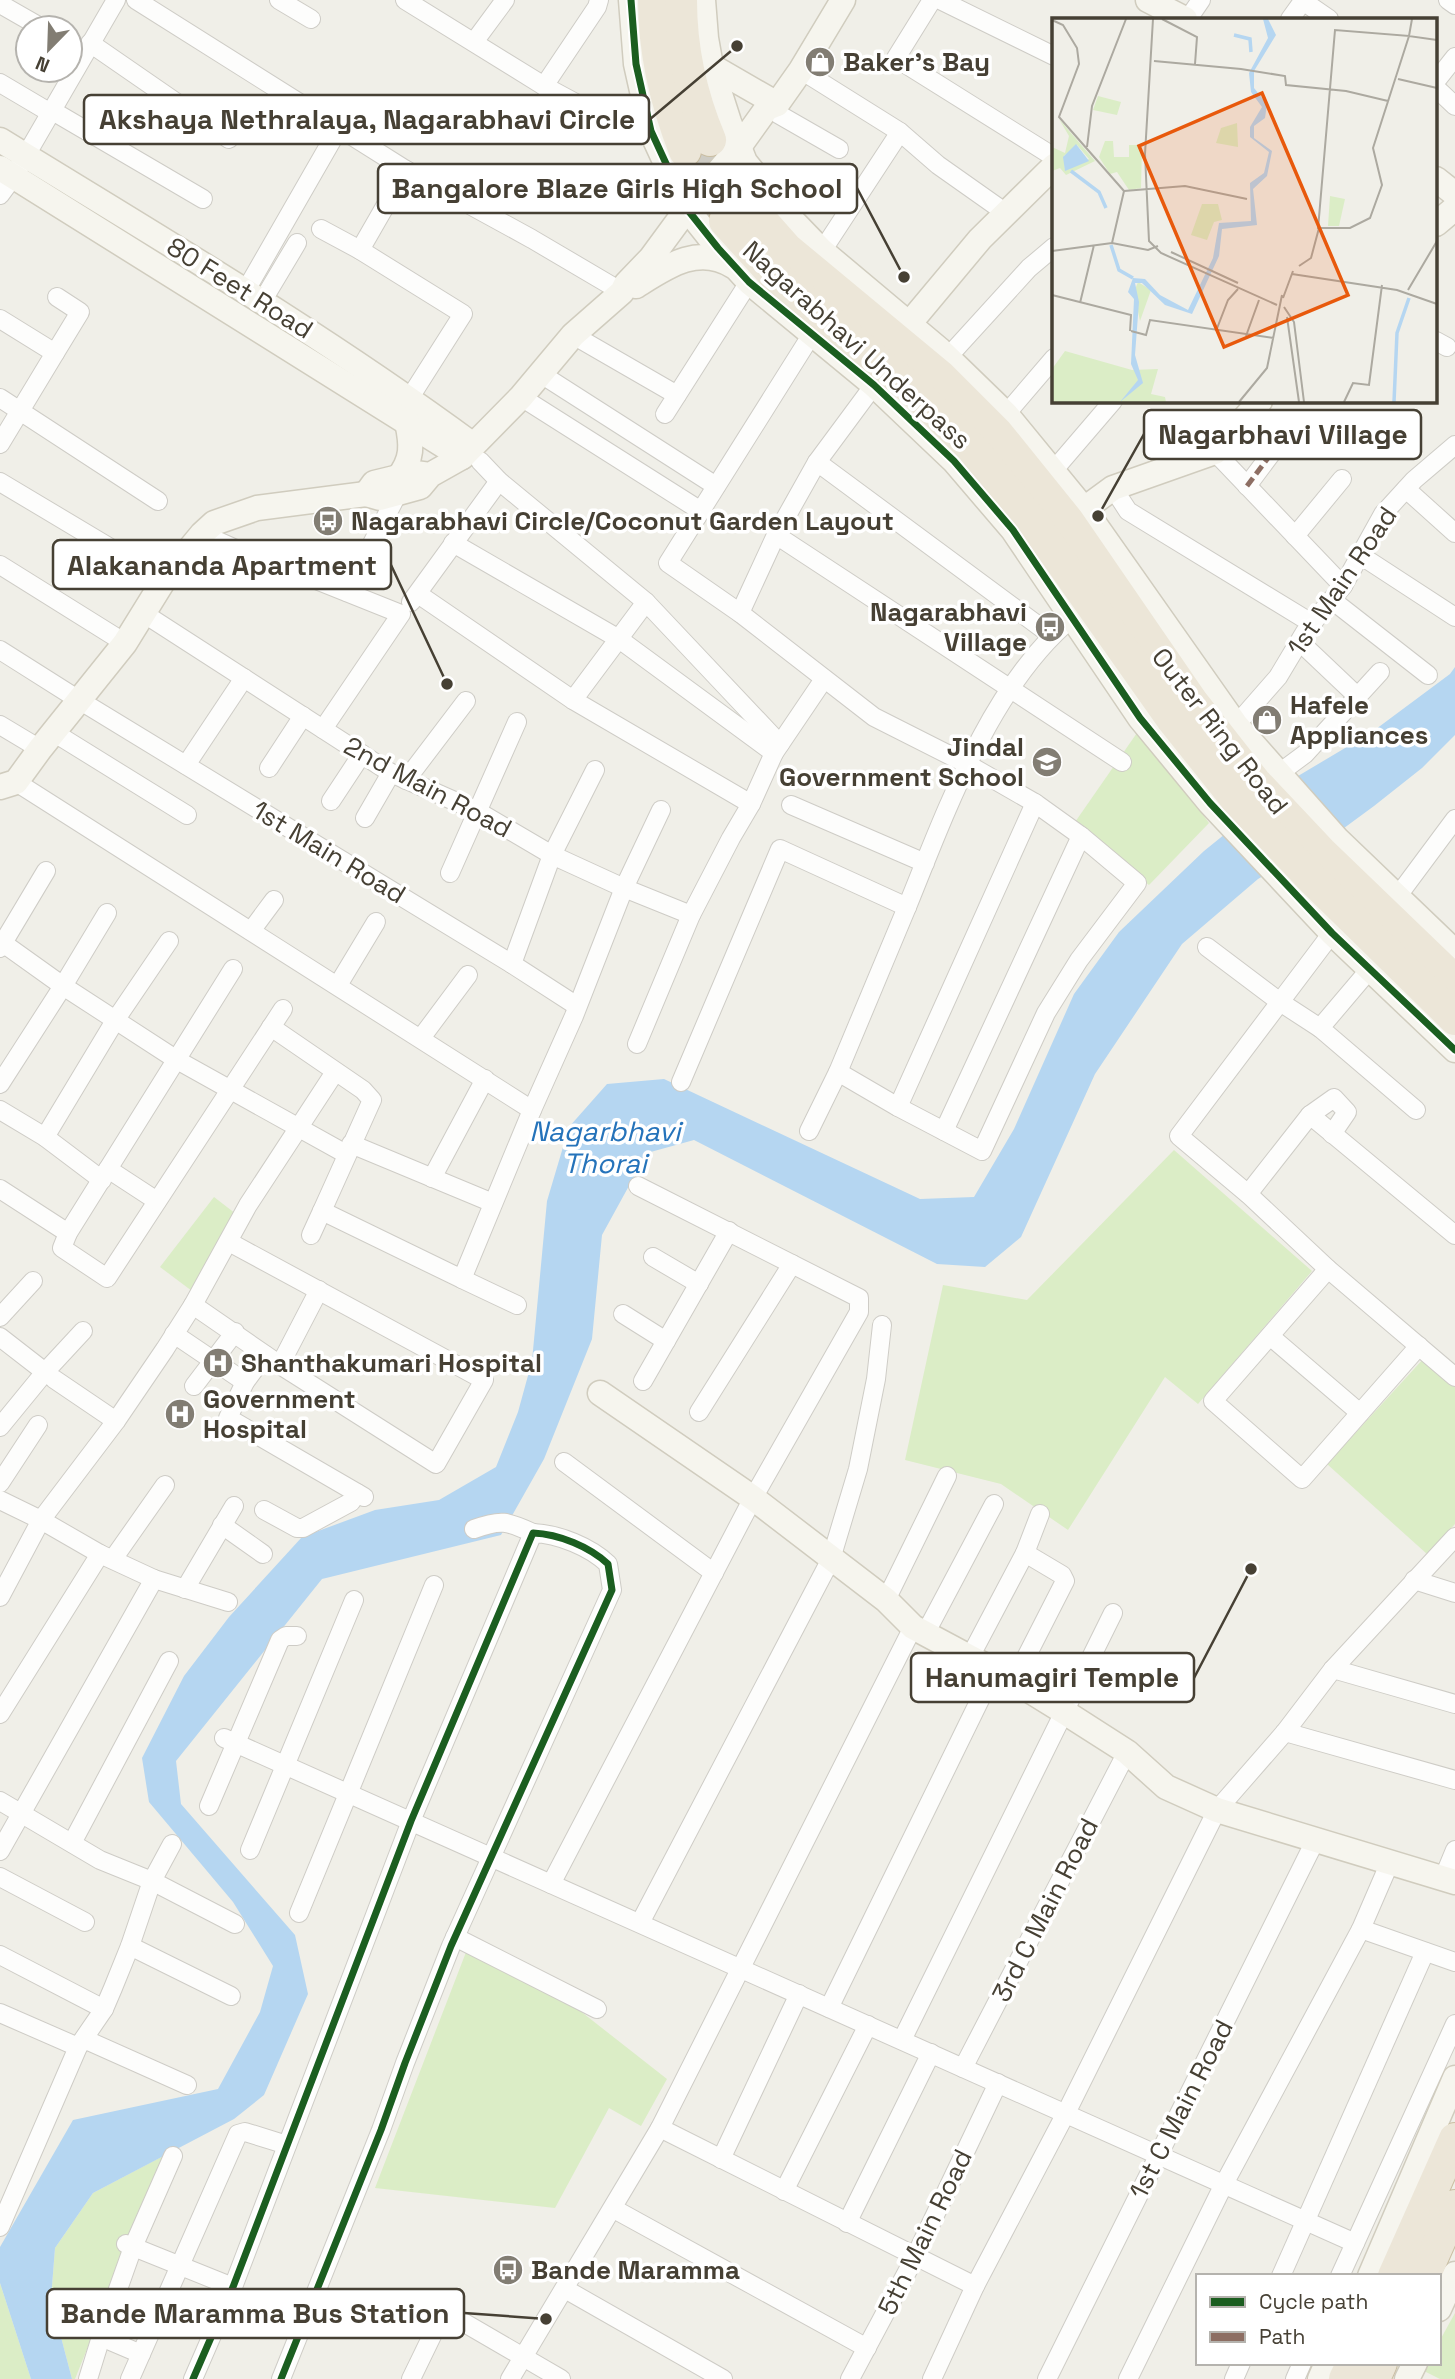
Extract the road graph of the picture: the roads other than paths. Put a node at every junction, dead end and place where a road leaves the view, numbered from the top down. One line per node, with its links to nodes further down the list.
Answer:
1 (116, 0): 27 (street)
2 (136, 0): 42 (street)
3 (279, 0): 25 (street)
4 (405, 0): 26 (street)
5 (505, 0): 26 (street)
6 (599, 0): 36 (street)
7 (631, 0): 57 (street)
8 (654, 0): 47 (highway)
9 (681, 0): 47 (highway)
10 (703, 0): 31 (street)
11 (843, 0): 32 (street)
12 (932, 0): 48 (street)
13 (940, 0): 29 (street)
14 (1148, 0): 21 (street)
15 (1201, 0): 22 (street)
16 (1303, 0): 23 (street); 24 (street)
17 (1448, 0): 19 (street)
18 (0, 4): 20 (street)
19 (1455, 5)
20 (18, 14)
21 (1184, 18)
22 (1187, 18)
23 (1291, 18)
24 (1328, 18)
25 (311, 19)
26 (474, 43): 36 (street)
27 (84, 44)
28 (84, 48): 44 (street)
29 (1052, 55)
30 (1455, 57): 33 (street)
31 (711, 66): 39 (street); 47 (street)
32 (801, 70): 39 (street); 43 (street)
33 (1438, 78)
34 (0, 83): 40 (street)
35 (64, 84): 40 (street)
36 (544, 86): 41 (street)
37 (1438, 90): 38 (street)
38 (1455, 106)
39 (777, 109): 46 (street); 47 (street)
40 (50, 111): 51 (street); 54 (street)
41 (609, 121)
42 (339, 128): 50 (street); 67 (street)
43 (900, 132): 56 (street); 63 (street)
44 (229, 139)
45 (0, 140): 51 (street, 80 Feet Road)
46 (839, 149)
47 (720, 150): 57 (street); 57 (street); 63 (street)
48 (1052, 155)
49 (1052, 168): 56 (street)
50 (406, 170): 62 (street); 66 (street)
51 (10, 174): 67 (street, 80 Feet Road); 83 (street, 80 Feet Road)
52 (1438, 181): 53 (street)
53 (1455, 194)
54 (203, 199)
55 (1455, 208): 58 (street)
56 (1006, 213): 70 (street)
57 (715, 214): 64 (street); 65 (street); 66 (street); 104 (highway, Nagarabhavi Underpass); 121 (highway, Nagarabhavi Underpass)
58 (1438, 222)
59 (321, 229): 62 (street)
60 (297, 243): 67 (street)
61 (1052, 249): 74 (street)
62 (360, 250): 83 (street)
63 (822, 251): 70 (street)
64 (656, 273): 65 (street); 66 (street)
65 (743, 275): 71 (street); 78 (street)
66 (622, 292): 72 (street)
67 (255, 295): 83 (street, 80 Feet Road)
68 (57, 297): 73 (street)
69 (0, 319): 73 (street)
70 (909, 324): 74 (street)
71 (811, 334): 77 (street); 98 (street)
72 (573, 335): 76 (street); 78 (street)
73 (55, 353): 84 (street)
74 (947, 358): 86 (street)
75 (1052, 360): 86 (street)
76 (541, 374): 79 (street); 98 (street)
77 (874, 385): 92 (street); 121 (street)
78 (677, 395): 85 (street)
79 (521, 397): 91 (street); 103 (street)
80 (0, 398): 84 (street)
81 (1112, 402): 93 (street)
82 (1259, 402): 89 (street)
83 (408, 410): 91 (street, 80 Feet Road); 97 (street)
84 (21, 411): 88 (street); 102 (street)
85 (665, 414)
86 (1006, 414): 93 (street)
87 (1286, 434): 99 (street)
88 (0, 443)
89 (1214, 452): 99 (street); 100 (street)
90 (1453, 452): 101 (street, 1st Main Road)
91 (472, 455): 95 (street); 97 (street)
92 (817, 463): 107 (street); 121 (street)
93 (1053, 471): 104 (street)
94 (1342, 479): 108 (street)
95 (499, 481): 109 (street); 116 (street)
96 (0, 482): 112 (street)
97 (398, 486): 106 (street); 113 (street)
98 (716, 486): 103 (street)
99 (1247, 486): 108 (street)
100 (1113, 488): 104 (street); 122 (street)
101 (1406, 489): 105 (street); 110 (street, 1st Main Road)
102 (158, 501)
103 (701, 511): 118 (street)
104 (1076, 515): 139 (street); 151 (highway, Outer Ring Road)
105 (1455, 533)
106 (202, 534): 112 (street); 113 (street)
107 (776, 535): 118 (street); 131 (street)
108 (1295, 536): 114 (street)
109 (453, 543): 115 (street); 123 (street)
110 (1360, 555): 114 (street, 1st Main Road); 120 (street)
111 (0, 565): 125 (street)
112 (164, 580): 117 (street)
113 (347, 592): 119 (street)
114 (1338, 593): 122 (street, 1st Main Road); 128 (street)
115 (418, 594): 119 (street); 134 (street)
116 (646, 602): 123 (street); 142 (street)
117 (143, 613): 125 (street); 129 (street, 2nd Main Road)
118 (740, 613): 130 (street)
119 (401, 614): 140 (street)
120 (1455, 617)
121 (1071, 619): 131 (street); 151 (highway, Outer Ring Road)
122 (1313, 624): 124 (street, 1st Main Road)
123 (619, 639): 134 (street); 142 (street)
124 (1300, 642): 132 (street); 139 (street, 1st Main Road)
125 (125, 643): 133 (street)
126 (0, 650): 133 (street, 1st Main Road)
127 (1380, 672): 132 (street)
128 (1428, 675)
129 (244, 678): 136 (street, 2nd Main Road); 146 (street)
130 (824, 679): 142 (street); 145 (street)
131 (1010, 690): 144 (street); 145 (street)
132 (1357, 696): 151 (street)
133 (79, 700): 141 (street); 146 (street, 1st Main Road)
134 (573, 700): 154 (street)
135 (466, 701): 149 (street)
136 (303, 716): 140 (street, 2nd Main Road); 147 (street)
137 (517, 722): 158 (street)
138 (0, 725): 141 (street)
139 (1236, 725): 151 (street)
140 (323, 729): 143 (street, 2nd Main Road)
141 (46, 740): 150 (street); 159 (street)
142 (777, 749): 154 (street)
143 (362, 754): 149 (street, 2nd Main Road); 152 (street)
144 (1122, 762)
145 (967, 764): 153 (street); 165 (street)
146 (186, 765): 181 (street, 1st Main Road)
147 (269, 768)
148 (595, 770): 163 (street)
149 (399, 777): 158 (street, 2nd Main Road); 160 (street)
150 (8, 784): 156 (street); 175 (street)
151 (1257, 793): 164 (highway, Outer Ring Road); 164 (street)
152 (331, 800)
153 (1035, 803): 162 (street); 205 (street)
154 (751, 804): 173 (street)
155 (791, 805): 165 (street)
156 (0, 808)
157 (661, 810): 168 (street)
158 (477, 811): 163 (street, 2nd Main Road); 167 (street)
159 (187, 814)
160 (365, 818)
161 (1453, 825): 169 (street)
162 (1081, 836): 212 (street); 212 (street)
163 (552, 855): 168 (street, 2nd Main Road); 181 (street)
164 (1307, 856): 169 (street); 176 (street); 185 (highway, Outer Ring Road); 192 (highway, Outer Ring Road)
165 (925, 863): 171 (street)
166 (46, 871): 178 (street)
167 (450, 873)
168 (624, 888): 173 (street, 2nd Main Road); 189 (street)
169 (1397, 897): 180 (street)
170 (274, 900): 175 (street)
171 (907, 907): 200 (street); 202 (street)
172 (107, 913): 187 (street)
173 (691, 915): 196 (street)
174 (376, 922): 186 (street)
175 (251, 931): 186 (street)
176 (1332, 933): 183 (street); 188 (street)
177 (169, 941): 191 (street)
178 (1, 944): 187 (street)
179 (1207, 947): 188 (street)
180 (1455, 952)
181 (512, 964): 189 (street, 1st Main Road)
182 (233, 969): 198 (street)
183 (1370, 969): 194 (street); 197 (street)
184 (468, 975): 195 (street)
185 (1455, 981)
186 (338, 985): 195 (street)
187 (64, 986): 191 (street); 203 (street)
188 (1280, 1002): 194 (street); 220 (street)
189 (577, 1006): 207 (street)
190 (282, 1009): 193 (street)
191 (116, 1019): 198 (street); 214 (street)
192 (1455, 1019)
193 (271, 1027): 199 (street); 204 (street)
194 (1320, 1028): 208 (street)
195 (421, 1038): 201 (street)
196 (637, 1044)
197 (1455, 1050)
198 (177, 1060): 204 (street); 216 (street)
199 (335, 1072): 210 (street); 215 (street)
200 (838, 1072): 205 (street); 211 (street)
201 (485, 1079): 207 (street); 217 (street)
202 (681, 1082)
203 (0, 1084)
204 (230, 1090): 210 (street); 221 (street)
205 (898, 1107): 212 (street)
206 (0, 1110): 214 (street)
207 (532, 1110): 222 (street)
208 (1416, 1110)
209 (1310, 1115): 213 (street); 213 (street); 220 (street)
210 (298, 1128): 215 (street); 228 (street)
211 (809, 1131)
212 (944, 1131)
213 (1332, 1133): 226 (street)
214 (45, 1137): 216 (street)
215 (349, 1149): 217 (street); 223 (street)
216 (105, 1174): 221 (street); 225 (street)
217 (432, 1178): 222 (street)
218 (638, 1186): 224 (street)
219 (0, 1189): 225 (street)
220 (1248, 1194): 231 (street)
221 (157, 1202): 225 (street)
222 (493, 1203): 232 (street)
223 (322, 1211): 227 (street); 232 (street)
224 (729, 1231): 230 (street); 234 (street)
225 (68, 1233)
226 (1455, 1235)
227 (312, 1236)
228 (229, 1242): 235 (street); 236 (street)
229 (653, 1257): 234 (street)
230 (792, 1264): 256 (street); 265 (street)
231 (1328, 1269): 244 (street); 247 (street)
232 (462, 1279): 237 (street)
233 (33, 1281): 239 (street)
234 (699, 1284): 246 (street)
235 (319, 1290): 248 (street); 248 (street)
236 (193, 1305): 242 (street); 243 (street)
237 (517, 1305)
238 (622, 1314): 246 (street)
239 (0, 1317)
240 (882, 1325): 279 (street)
241 (83, 1331): 250 (street)
242 (234, 1332): 248 (street); 249 (street)
243 (174, 1334): 249 (street); 258 (street)
244 (1270, 1336): 257 (street); 257 (street)
245 (0, 1337): 250 (street)
246 (666, 1341): 252 (street)
247 (1419, 1346): 251 (street); 257 (street)
248 (273, 1360): 253 (street)
249 (212, 1361): 253 (street); 254 (street)
250 (49, 1376): 258 (street); 260 (street)
251 (1455, 1377)
252 (643, 1381)
253 (245, 1382): 269 (street)
254 (194, 1386)
255 (600, 1393): 265 (street)
256 (699, 1412)
257 (1360, 1413)
258 (116, 1421): 271 (street)
259 (38, 1425): 263 (street)
260 (0, 1427)
261 (564, 1462): 280 (street)
262 (947, 1476): 288 (street)
263 (0, 1483)
264 (165, 1485): 278 (street)
265 (753, 1498): 279 (street); 280 (street)
266 (0, 1500): 271 (street)
267 (994, 1504): 291 (street)
268 (234, 1506): 272 (street)
269 (264, 1510)
270 (1040, 1514): 276 (street)
271 (41, 1520): 278 (street); 286 (street)
272 (222, 1525): 277 (street); 284 (street)
273 (474, 1529): 274 (street)
274 (533, 1533): 310 (street); 317 (street)
275 (1455, 1536): 282 (street)
276 (1025, 1553): 293 (street); 296 (street)
277 (263, 1554)
278 (106, 1557): 281 (street); 299 (street)
279 (831, 1559): 288 (street); 325 (street)
280 (714, 1573): 322 (street)
281 (154, 1579): 284 (street); 309 (street)
282 (1414, 1580): 285 (street); 295 (street)
283 (434, 1585): 305 (street)
284 (185, 1589): 289 (street)
285 (1455, 1593)
286 (0, 1597)
287 (354, 1600): 303 (street)
288 (886, 1600): 291 (street)
289 (228, 1602)
290 (1113, 1613): 298 (street)
291 (919, 1630): 293 (street); 333 (street)
292 (297, 1636): 301 (street)
293 (970, 1657): 296 (street)
294 (169, 1661): 312 (street)
295 (1333, 1669): 297 (street); 300 (street)
296 (1004, 1676): 298 (street); 336 (street)
297 (1455, 1703)
298 (1066, 1713): 302 (street); 342 (street)
299 (0, 1714)
300 (1285, 1732): 304 (street); 308 (street)
301 (230, 1740): 303 (street); 307 (street)
302 (1127, 1752): 308 (street); 345 (street, 3rd C Main Road)
303 (285, 1765): 305 (street); 314 (street)
304 (1455, 1780)
305 (348, 1793): 310 (street); 323 (street)
306 (0, 1801): 309 (street)
307 (209, 1806)
308 (1217, 1811): 311 (street); 349 (street)
309 (20, 1814): 312 (street); 316 (street)
310 (411, 1821): 317 (street); 352 (street)
311 (1317, 1839): 318 (street); 353 (street, 1st C Main Road)
312 (72, 1843): 320 (street)
313 (172, 1844): 320 (street)
314 (250, 1850)
315 (1455, 1850): 321 (street)
316 (0, 1851)
317 (490, 1856): 322 (street); 328 (street)
318 (1390, 1862): 321 (street); 327 (street)
319 (0, 1877): 324 (street)
320 (152, 1881): 326 (street); 329 (street)
321 (1449, 1881)
322 (551, 1884): 325 (street)
323 (299, 1913)
324 (85, 1922)
325 (640, 1923): 333 (street)
326 (235, 1924)
327 (1360, 1929): 330 (street); 356 (street)
328 (455, 1937): 338 (street); 384 (street)
329 (130, 1946): 335 (street); 337 (street)
330 (1425, 1951): 332 (street); 360 (street)
331 (0, 1955): 337 (street)
332 (1455, 1962)
333 (741, 1968): 334 (street); 350 (street)
334 (799, 1994): 336 (street); 355 (street)
335 (231, 1996)
336 (829, 2008): 341 (street)
337 (104, 2009): 343 (street)
338 (597, 2009)
339 (0, 2013): 343 (street)
340 (1455, 2024): 363 (street)
341 (868, 2025): 342 (street); 357 (street)
342 (902, 2040): 344 (street)
343 (81, 2043): 348 (street); 362 (street)
344 (931, 2053): 345 (street); 361 (street)
345 (963, 2068): 347 (street)
346 (1455, 2078): 369 (street)
347 (998, 2083): 349 (street); 365 (street, 5th Main Road)
348 (187, 2085)
349 (1066, 2113): 353 (street); 373 (street)
350 (660, 2128): 355 (street); 359 (street)
351 (1455, 2139): 370 (highway)
352 (287, 2145): 366 (street); 374 (street)
353 (1158, 2154): 356 (street); 391 (street, 1st C Main Road)
354 (173, 2156): 364 (street)
355 (721, 2159): 357 (street)
356 (1224, 2184): 360 (street); 392 (street)
357 (784, 2191): 361 (street)
358 (1455, 2206): 371 (highway)
359 (614, 2209): 375 (street); 378 (street)
360 (1306, 2221): 363 (street); 367 (street)
361 (847, 2222): 365 (street)
362 (0, 2227)
363 (1355, 2243): 368 (street)
364 (130, 2245): 366 (street); 377 (street)
365 (915, 2257): 373 (street); 378 (street, 5th Main Road)
366 (179, 2266): 374 (street); 379 (street)
367 (1282, 2274)
368 (1341, 2274)
369 (1371, 2274)
370 (1395, 2274)
371 (1425, 2274)
372 (1455, 2274): 376 (street)
373 (975, 2286): 390 (street)
374 (233, 2287): 383 (street)
375 (565, 2289): 380 (street); 388 (street)
376 (1441, 2305)
377 (101, 2337): 379 (street); 381 (street)
378 (866, 2348): 389 (street, 5th Main Road)
379 (141, 2354): 382 (street)
380 (523, 2359): 385 (street); 386 (street); 387 (street)
381 (88, 2379)
382 (130, 2379)
383 (193, 2379)
384 (281, 2379)
385 (411, 2379)
386 (510, 2379)
387 (561, 2379)
388 (723, 2379)
389 (850, 2379)
390 (932, 2379)
391 (1046, 2379)
392 (1129, 2379)

